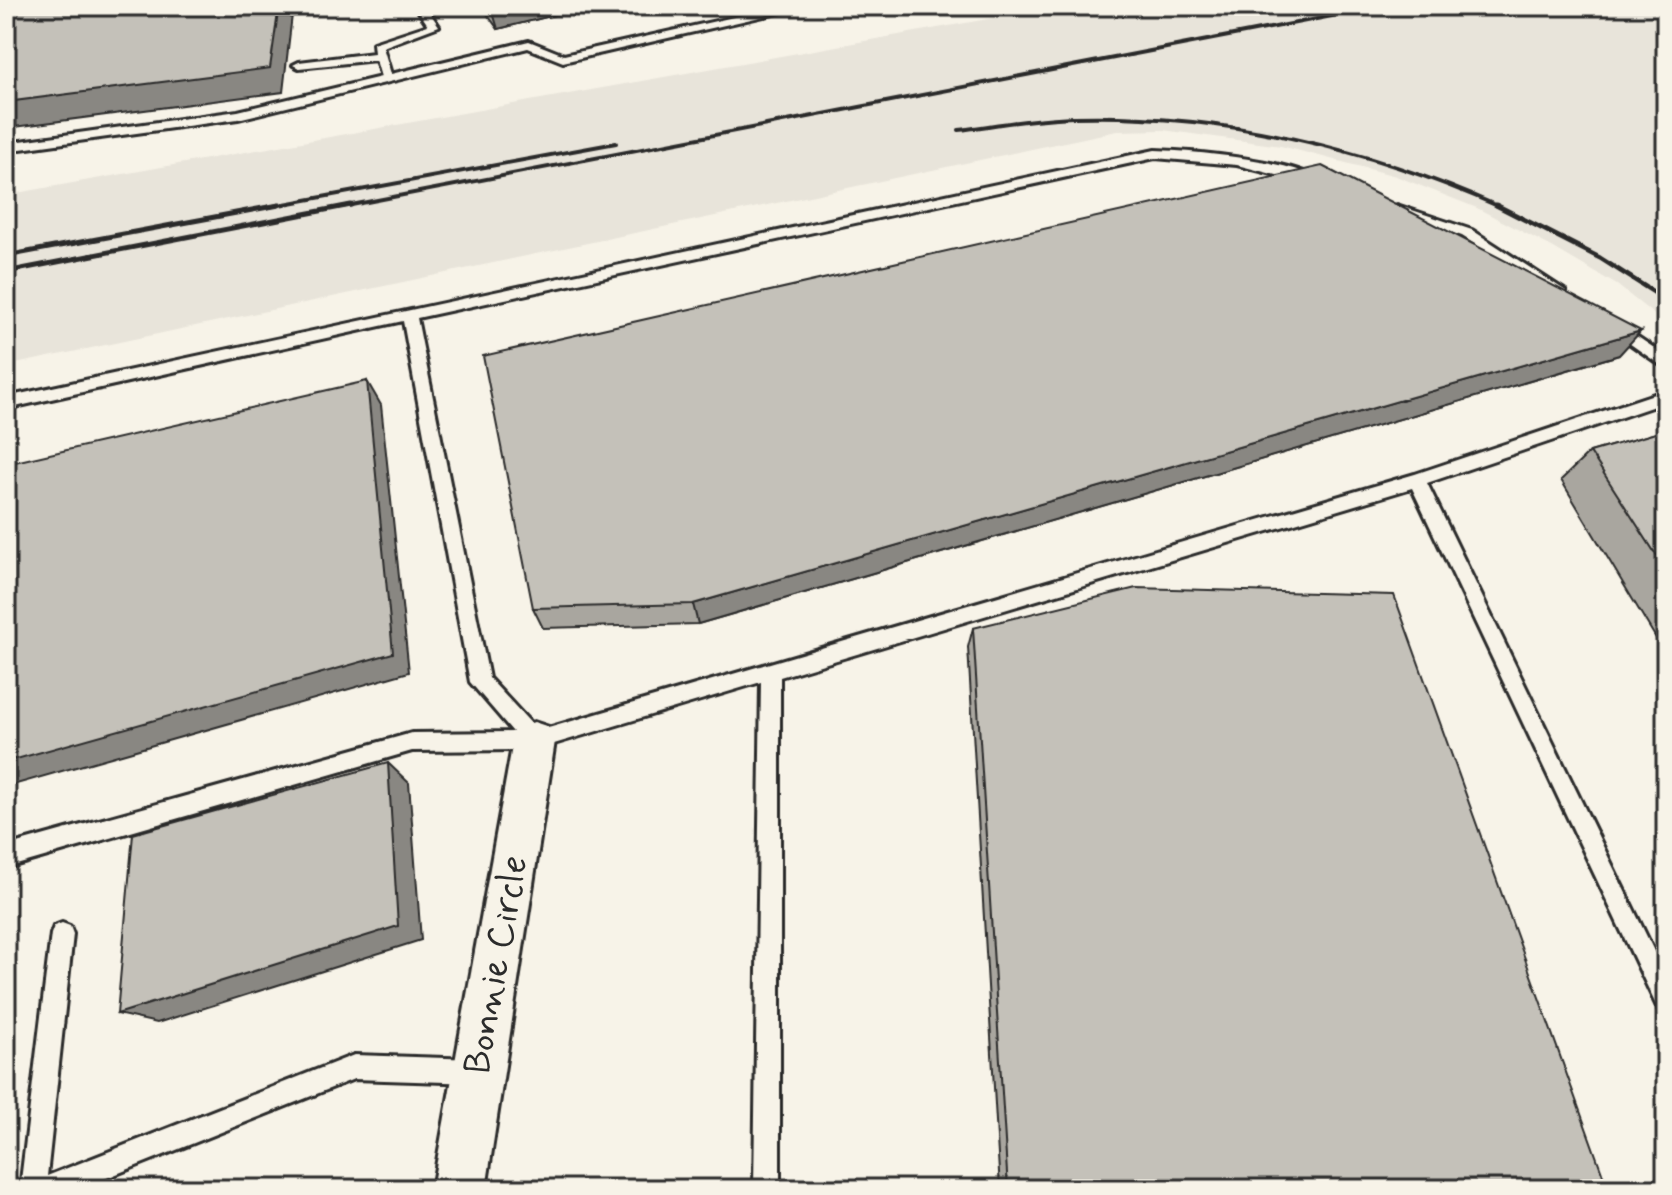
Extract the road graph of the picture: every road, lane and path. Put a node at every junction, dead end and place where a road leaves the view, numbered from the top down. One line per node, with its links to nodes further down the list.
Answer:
1 (420, 6): 3 (lane)
2 (788, 6): 5 (lane)
3 (381, 56): 4 (lane); 5 (lane)
4 (299, 65)
5 (387, 79): 6 (lane)
6 (6, 147)
7 (1334, 187): 10 (lane)
8 (1378, 202): 9 (lane)
9 (1574, 301)
10 (409, 315): 14 (lane); 17 (lane)
11 (1601, 317): 12 (lane)
12 (1666, 364)
13 (1666, 396): 15 (lane)
14 (6, 403)
15 (1417, 480): 16 (lane); 20 (lane)
16 (771, 671): 17 (lane); 25 (lane)
17 (534, 741): 18 (lane); 21 (street, Bonnie Circle)
18 (6, 857)
19 (62, 934): 22 (lane)
20 (1666, 1001)
21 (479, 1071): 23 (lane); 24 (street, Bonnie Circle)
22 (33, 1189)
23 (47, 1189)
24 (459, 1189)
25 (767, 1189)

